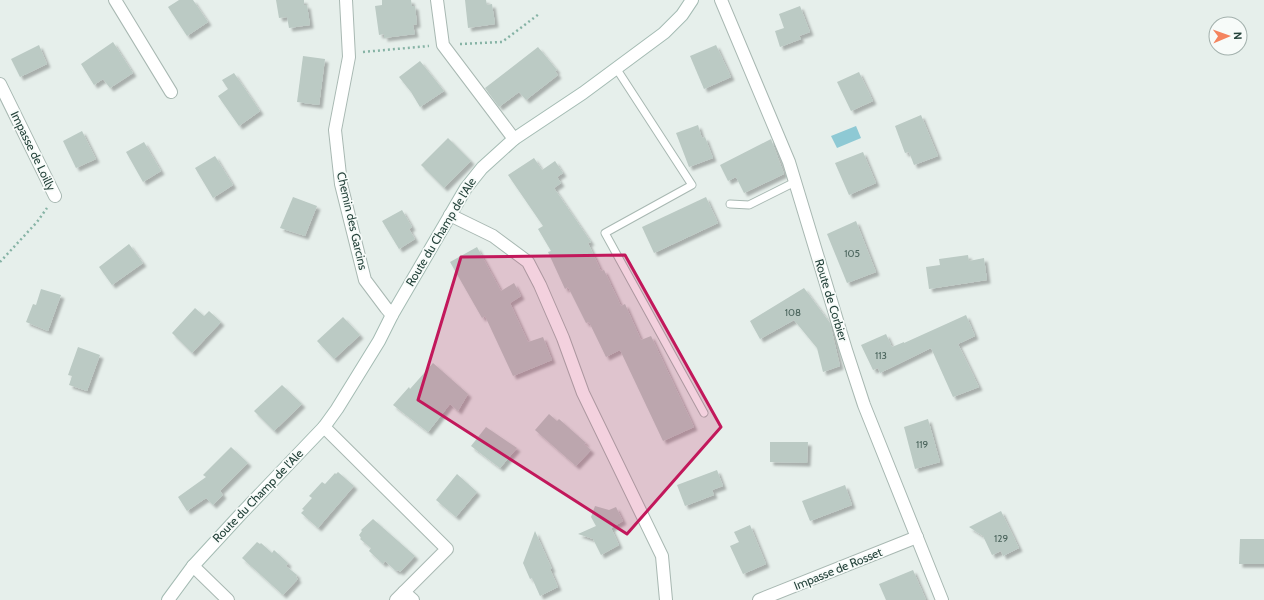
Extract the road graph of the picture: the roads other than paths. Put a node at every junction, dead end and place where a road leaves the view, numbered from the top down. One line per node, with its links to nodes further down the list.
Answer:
1 (115, 0): 8 (street)
2 (346, 0): 14 (street, Chemin des Garcins)
3 (437, 0): 9 (street)
4 (692, 0): 6 (street, Route du Champ de l'Ale)
5 (721, 0): 10 (street, Route de Corbier)
6 (616, 68): 9 (street, Route du Champ de l'Ale); 15 (lane)
7 (0, 84): 11 (street, Impasse de Loilly)
8 (172, 92)
9 (514, 139): 13 (street, Route du Champ de l'Ale)
10 (795, 182): 12 (lane); 17 (street, Route de Corbier)
11 (56, 196)
12 (730, 204)
13 (450, 215): 14 (street, Route du Champ de l'Ale); 23 (street)
14 (392, 315): 16 (street, Route du Champ de l'Ale)
15 (704, 413)
16 (324, 427): 18 (street, Route du Champ de l'Ale); 19 (street)
17 (917, 537): 24 (street, Impasse de Rosset); 25 (street, Route de Corbier)
18 (193, 566): 20 (street, Route du Champ de l'Ale); 21 (street)
19 (400, 596): 22 (street)
20 (168, 600)
21 (228, 600)
22 (413, 600)
23 (666, 600)
24 (759, 600)
25 (942, 600)

